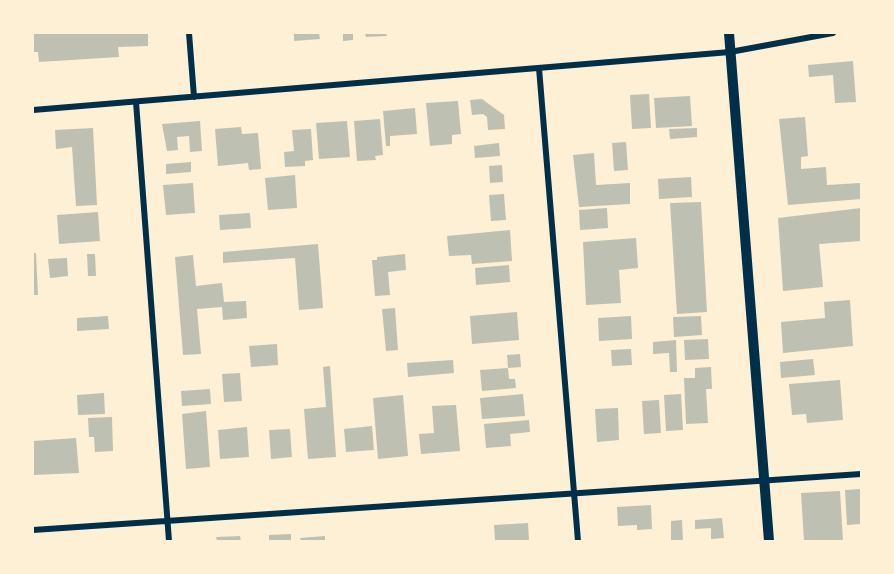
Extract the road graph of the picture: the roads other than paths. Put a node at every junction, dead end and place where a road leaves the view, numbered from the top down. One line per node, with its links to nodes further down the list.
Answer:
1 (189, 33): 6 (street)
2 (729, 33): 4 (street)
3 (833, 33): 4 (street)
4 (730, 52): 5 (street); 10 (street)
5 (539, 68): 6 (street); 11 (street)
6 (194, 97): 7 (street)
7 (136, 102): 8 (street); 12 (street)
8 (33, 110)
9 (861, 474): 10 (street)
10 (764, 480): 11 (street); 16 (street)
11 (575, 493): 12 (street); 15 (street)
12 (167, 522): 13 (street); 14 (street)
13 (33, 530)
14 (169, 541)
15 (578, 541)
16 (769, 541)

